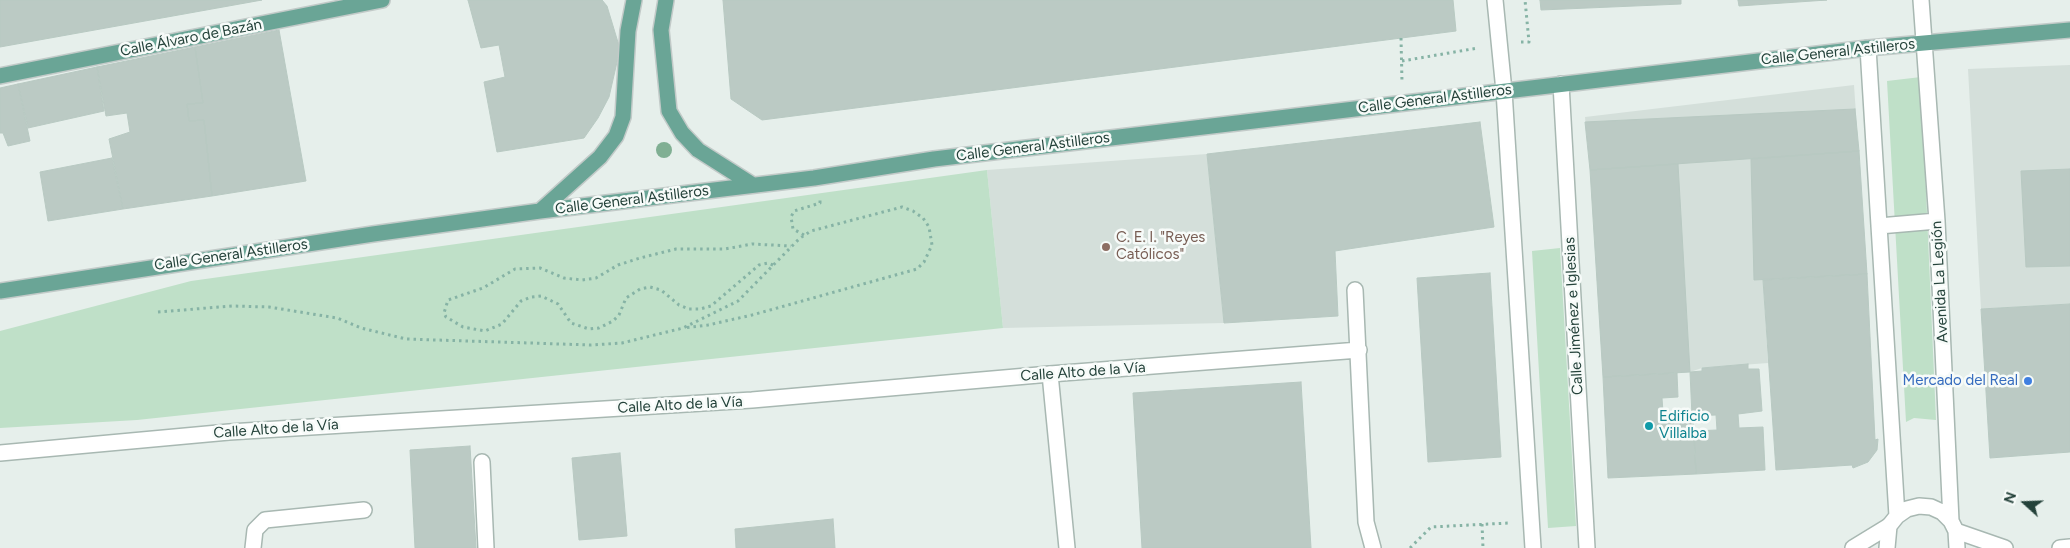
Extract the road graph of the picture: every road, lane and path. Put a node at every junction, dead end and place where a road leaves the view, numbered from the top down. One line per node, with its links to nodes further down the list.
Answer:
1 (382, 0): 13 (main road, Calle Álvaro de Bazán)
2 (634, 0): 19 (main road)
3 (666, 0): 18 (main road)
4 (1495, 0): 10 (street)
5 (1524, 0): 10 (path)
6 (1921, 0): 9 (street, Avenida La Legión)
7 (2070, 30): 9 (main road, Calle General Astilleros)
8 (1401, 38): 12 (path)
9 (1925, 43): 11 (main road, Calle General Astilleros); 20 (street, Avenida La Legión)
10 (1499, 45): 12 (path); 15 (street)
11 (1868, 48): 14 (main road, Calle General Astilleros); 21 (street)
12 (1402, 61): 16 (path)
13 (0, 76)
14 (1561, 84): 15 (main road, Calle General Astilleros); 46 (street, Calle Jiménez e Iglesias)
15 (1504, 91): 16 (main road, Calle General Astilleros); 34 (street)
16 (1403, 103): 17 (main road, Calle General Astilleros)
17 (814, 178): 18 (main road, Calle General Astilleros); 22 (path)
18 (753, 186): 19 (main road, Calle General Astilleros)
19 (540, 211): 26 (main road, Calle General Astilleros)
20 (1937, 221): 21 (street); 37 (street, Avenida La Legión)
21 (1879, 226): 35 (street)
22 (804, 235): 23 (path); 28 (path)
23 (791, 246): 24 (path); 24 (path)
24 (773, 265): 28 (path)
25 (1355, 290): 29 (street)
26 (0, 291)
27 (158, 312): 28 (path)
28 (683, 328)
29 (1359, 350): 30 (street, Calle Alto de la Vía); 42 (street)
30 (1050, 374): 31 (street, Calle Alto de la Vía); 41 (street)
31 (0, 453)
32 (482, 462): 40 (street)
33 (364, 510): 39 (street)
34 (1532, 521): 36 (path); 45 (street)
35 (1893, 521): 37 (street); 47 (street); 48 (street)
36 (1482, 524): 43 (path); 44 (path)
37 (1953, 526): 49 (street, Avenida La Legión); 50 (street)
38 (2070, 547): 51 (street)
39 (253, 548)
40 (486, 548)
41 (1067, 548)
42 (1373, 548)
43 (1410, 548)
44 (1484, 548)
45 (1534, 548)
46 (1587, 548)
47 (1853, 548)
48 (1887, 548)
49 (1957, 548)
50 (2005, 548)
51 (2060, 548)

